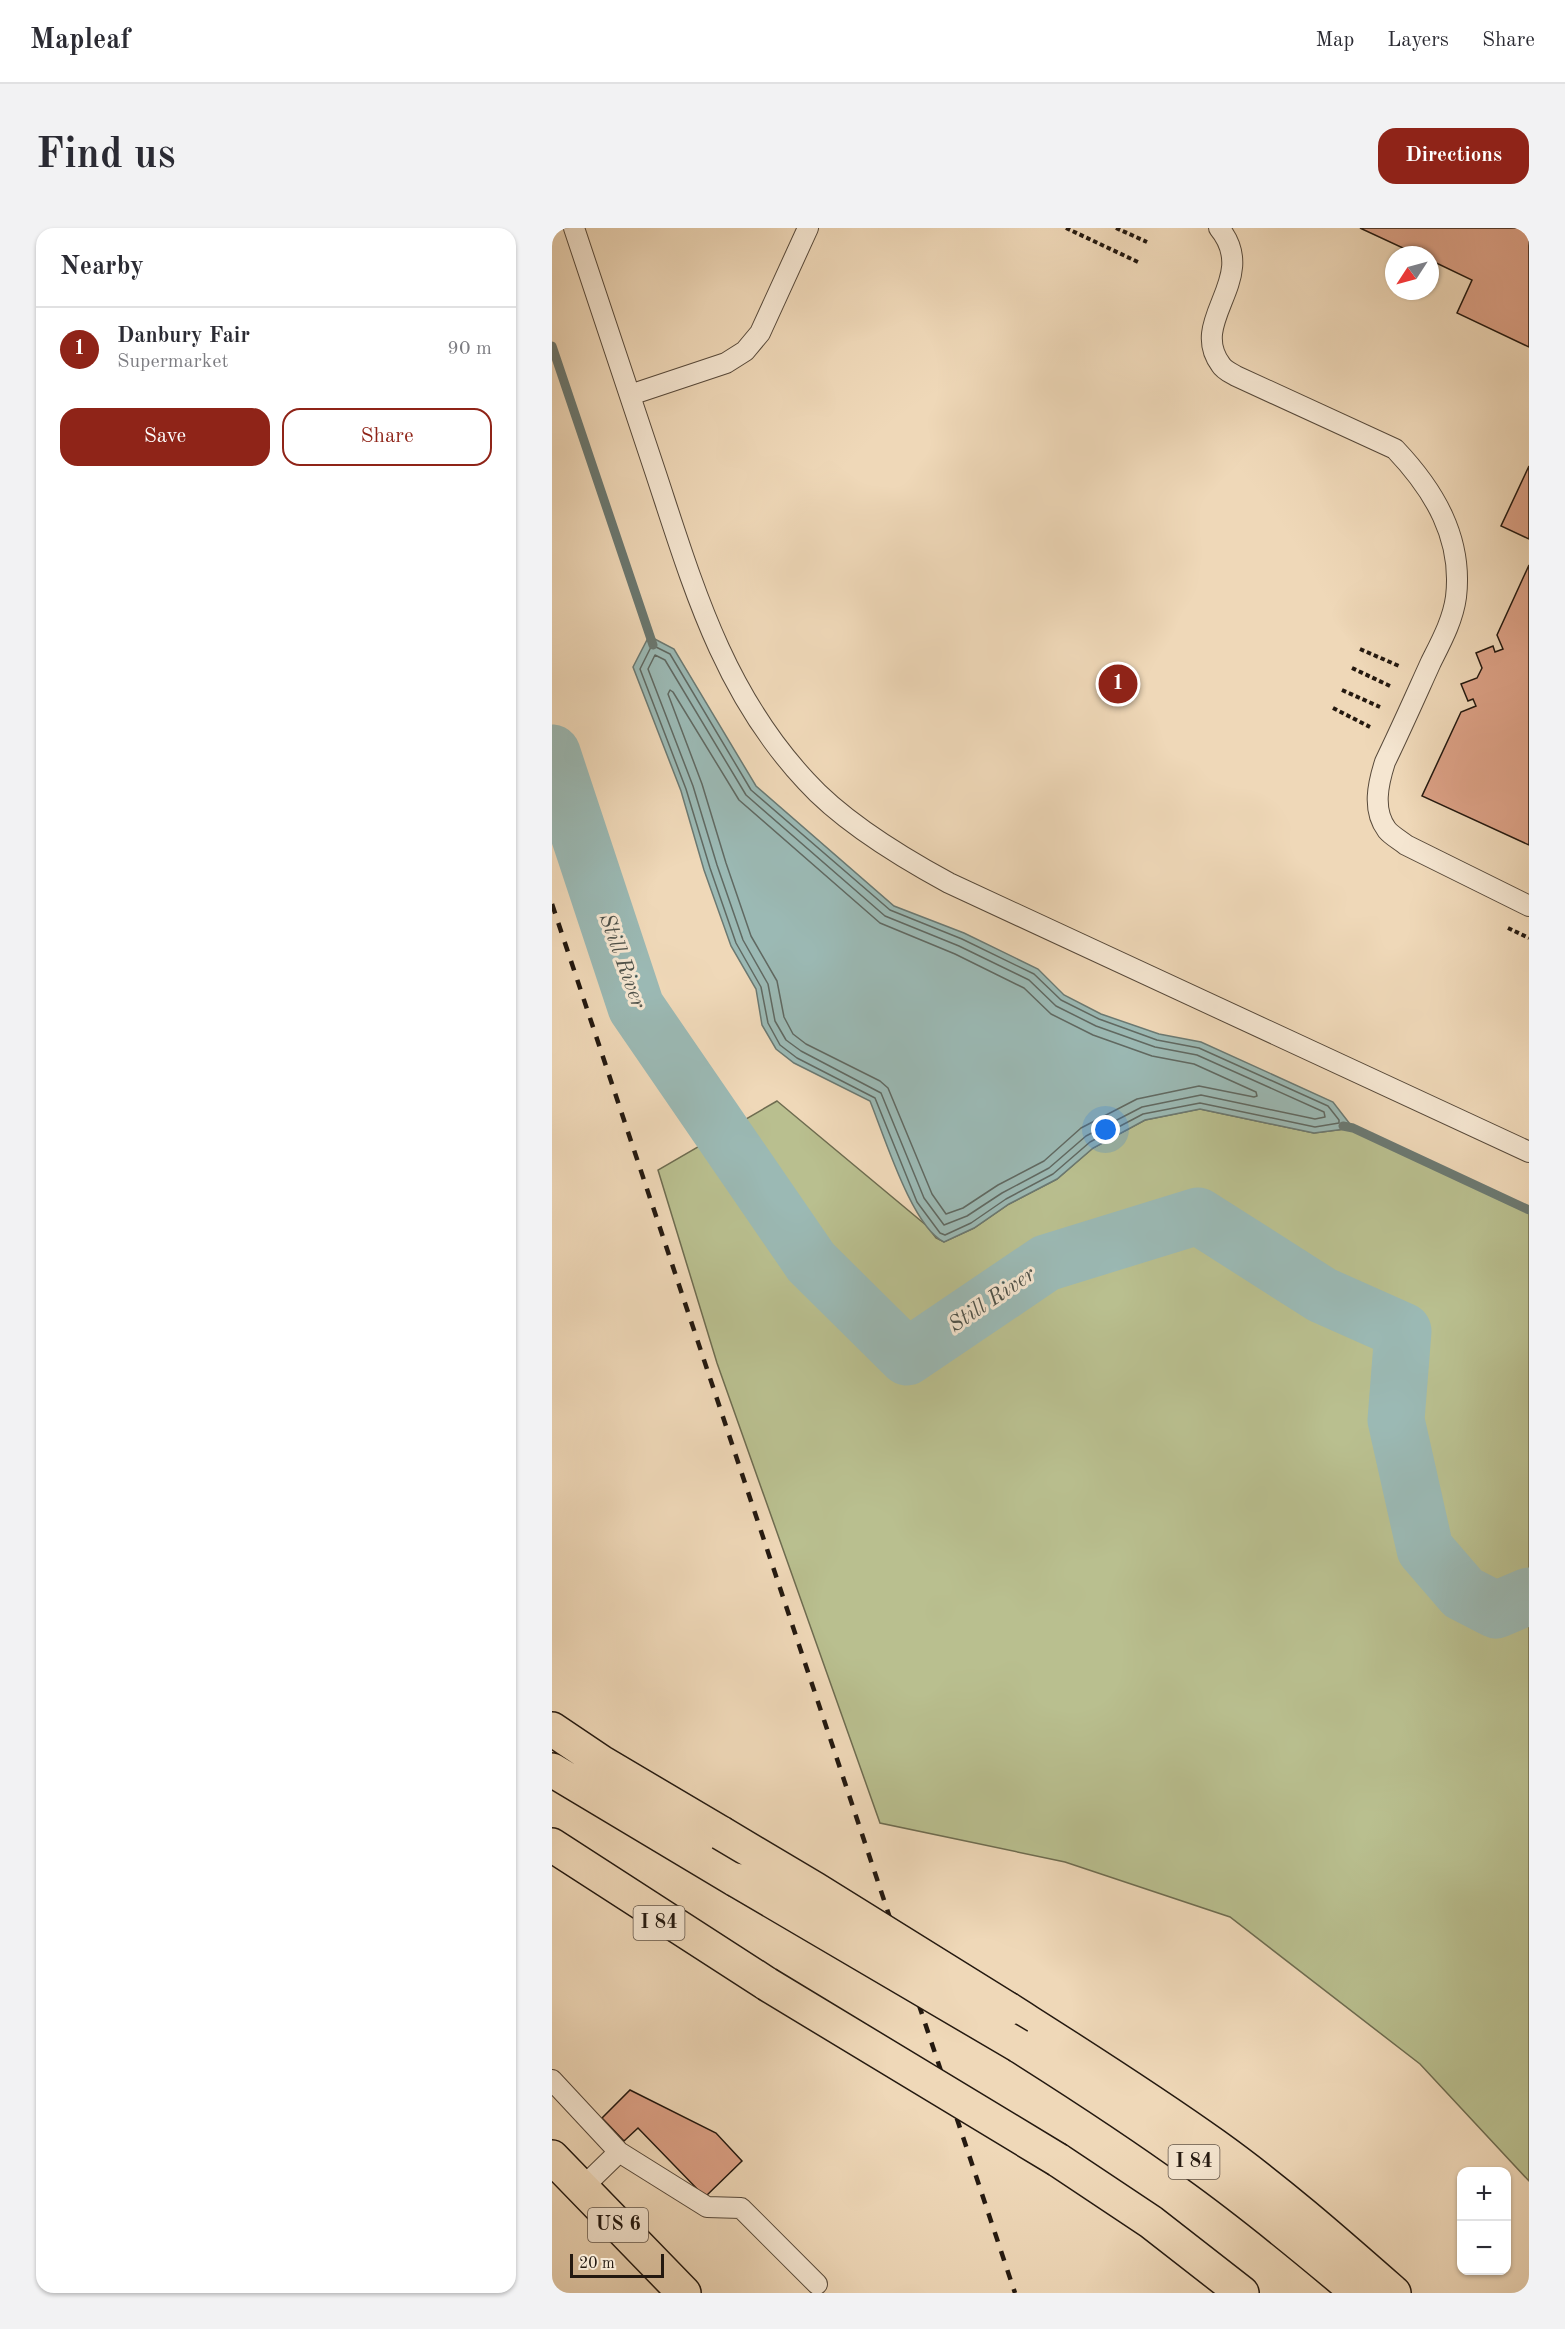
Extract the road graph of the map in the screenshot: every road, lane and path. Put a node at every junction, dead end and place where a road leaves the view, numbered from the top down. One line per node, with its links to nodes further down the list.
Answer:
1 (574, 228): 8 (lane)
2 (808, 228): 8 (lane)
3 (1066, 228): 7 (path)
4 (1116, 228): 6 (path)
5 (1219, 228): 17 (lane)
6 (1147, 242)
7 (1138, 262)
8 (630, 395): 18 (lane)
9 (1360, 649): 10 (path)
10 (1399, 666)
11 (1352, 668): 12 (path)
12 (1390, 686)
13 (1342, 690): 14 (path)
14 (1380, 707)
15 (1333, 708): 16 (path)
16 (1371, 727)
17 (1529, 906)
18 (1529, 1152)
19 (552, 1729): 32 (main road, bridge)
20 (552, 1770): 31 (main road, I 84, bridge)
21 (552, 1845): 23 (main road)
22 (552, 1862): 23 (main road, I 84)
23 (767, 1984): 30 (main road, I 84, bridge)
24 (552, 2080): 25 (lane)
25 (619, 2152): 27 (lane); 28 (lane)
26 (552, 2157): 27 (main road, US 6)
27 (582, 2188): 29 (main road, US 6)
28 (817, 2284)
29 (684, 2293)
30 (1242, 2293)
31 (1358, 2293)
32 (1394, 2293)

